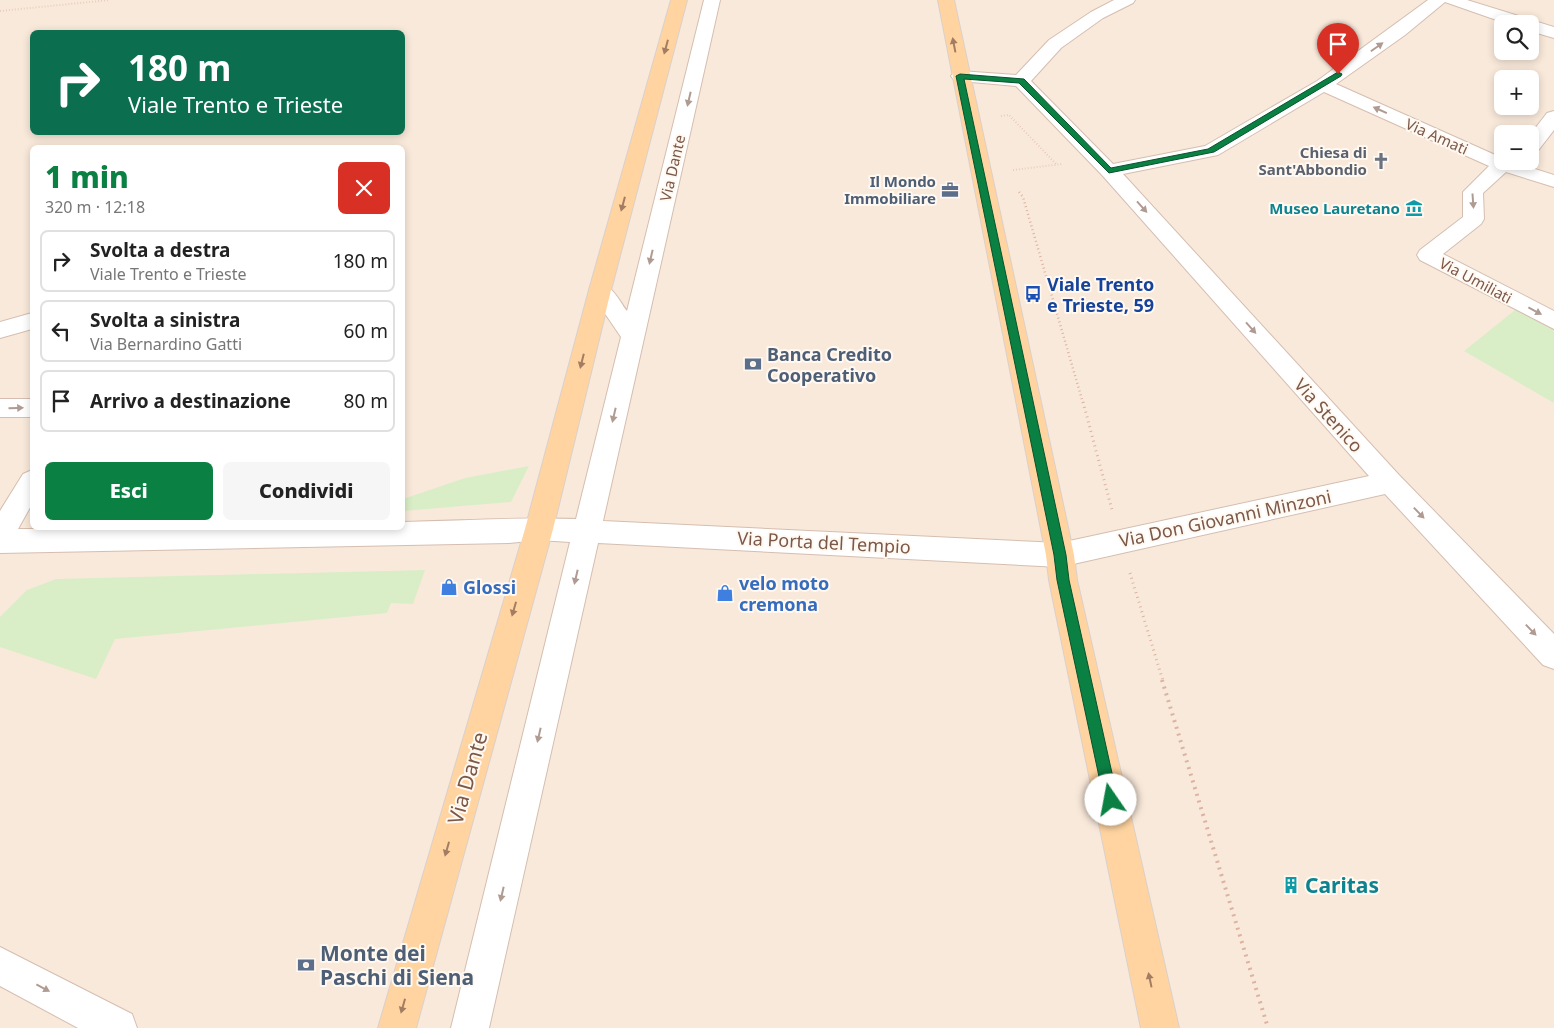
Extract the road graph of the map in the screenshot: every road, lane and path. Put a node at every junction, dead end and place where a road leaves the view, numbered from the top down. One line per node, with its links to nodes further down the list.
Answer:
1 (110, 0): 8 (path)
2 (679, 0): 25 (main road, Via Dante, one-way to 25)
3 (712, 0): 29 (street, Via Dante, one-way to 29)
4 (946, 0): 12 (main road, one-way to 4)
5 (1127, 0): 13 (street)
6 (1438, 0): 14 (street, one-way to 6)
7 (1451, 0): 9 (street)
8 (0, 11)
9 (1497, 15)
10 (1539, 29): 11 (street)
11 (1554, 33)
12 (960, 76): 13 (street); 38 (main road)
13 (1021, 80): 20 (street, Via Stenico)
14 (1323, 85): 18 (street, Via Amati, one-way to 14); 20 (street)
15 (1000, 116): 19 (path)
16 (1554, 117): 17 (street)
17 (1539, 136)
18 (1494, 157)
19 (1057, 165): 20 (path); 21 (path)
20 (1103, 165): 32 (street, Via Stenico, one-way to 32)
21 (1010, 170)
22 (1505, 170): 26 (street, Via Umiliati, one-way to 26)
23 (1525, 170): 24 (street, Via Amati)
24 (1554, 181)
25 (600, 290): 29 (street); 34 (main road, Via Dante, one-way to 34)
26 (1554, 321)
27 (30, 322): 28 (street)
28 (0, 330)
29 (633, 337): 35 (street, Via Dante, one-way to 35)
30 (0, 408): 31 (street, one-way to 31)
31 (30, 408)
32 (1390, 482): 38 (street, Via Don Giovanni Minzoni); 39 (street, Via Stenico, one-way to 39)
33 (30, 484): 36 (street)
34 (539, 528): 35 (street); 37 (street); 42 (main road, Via Dante, one-way to 42)
35 (588, 530): 38 (street, Via Porta del Tempio); 43 (street, Via Dante, one-way to 43)
36 (0, 535)
37 (0, 541)
38 (1060, 555): 44 (main road, one-way to 38)
39 (1554, 655)
40 (0, 966): 41 (street, one-way to 41)
41 (118, 1028)
42 (397, 1028)
43 (470, 1028)
44 (1160, 1028)

